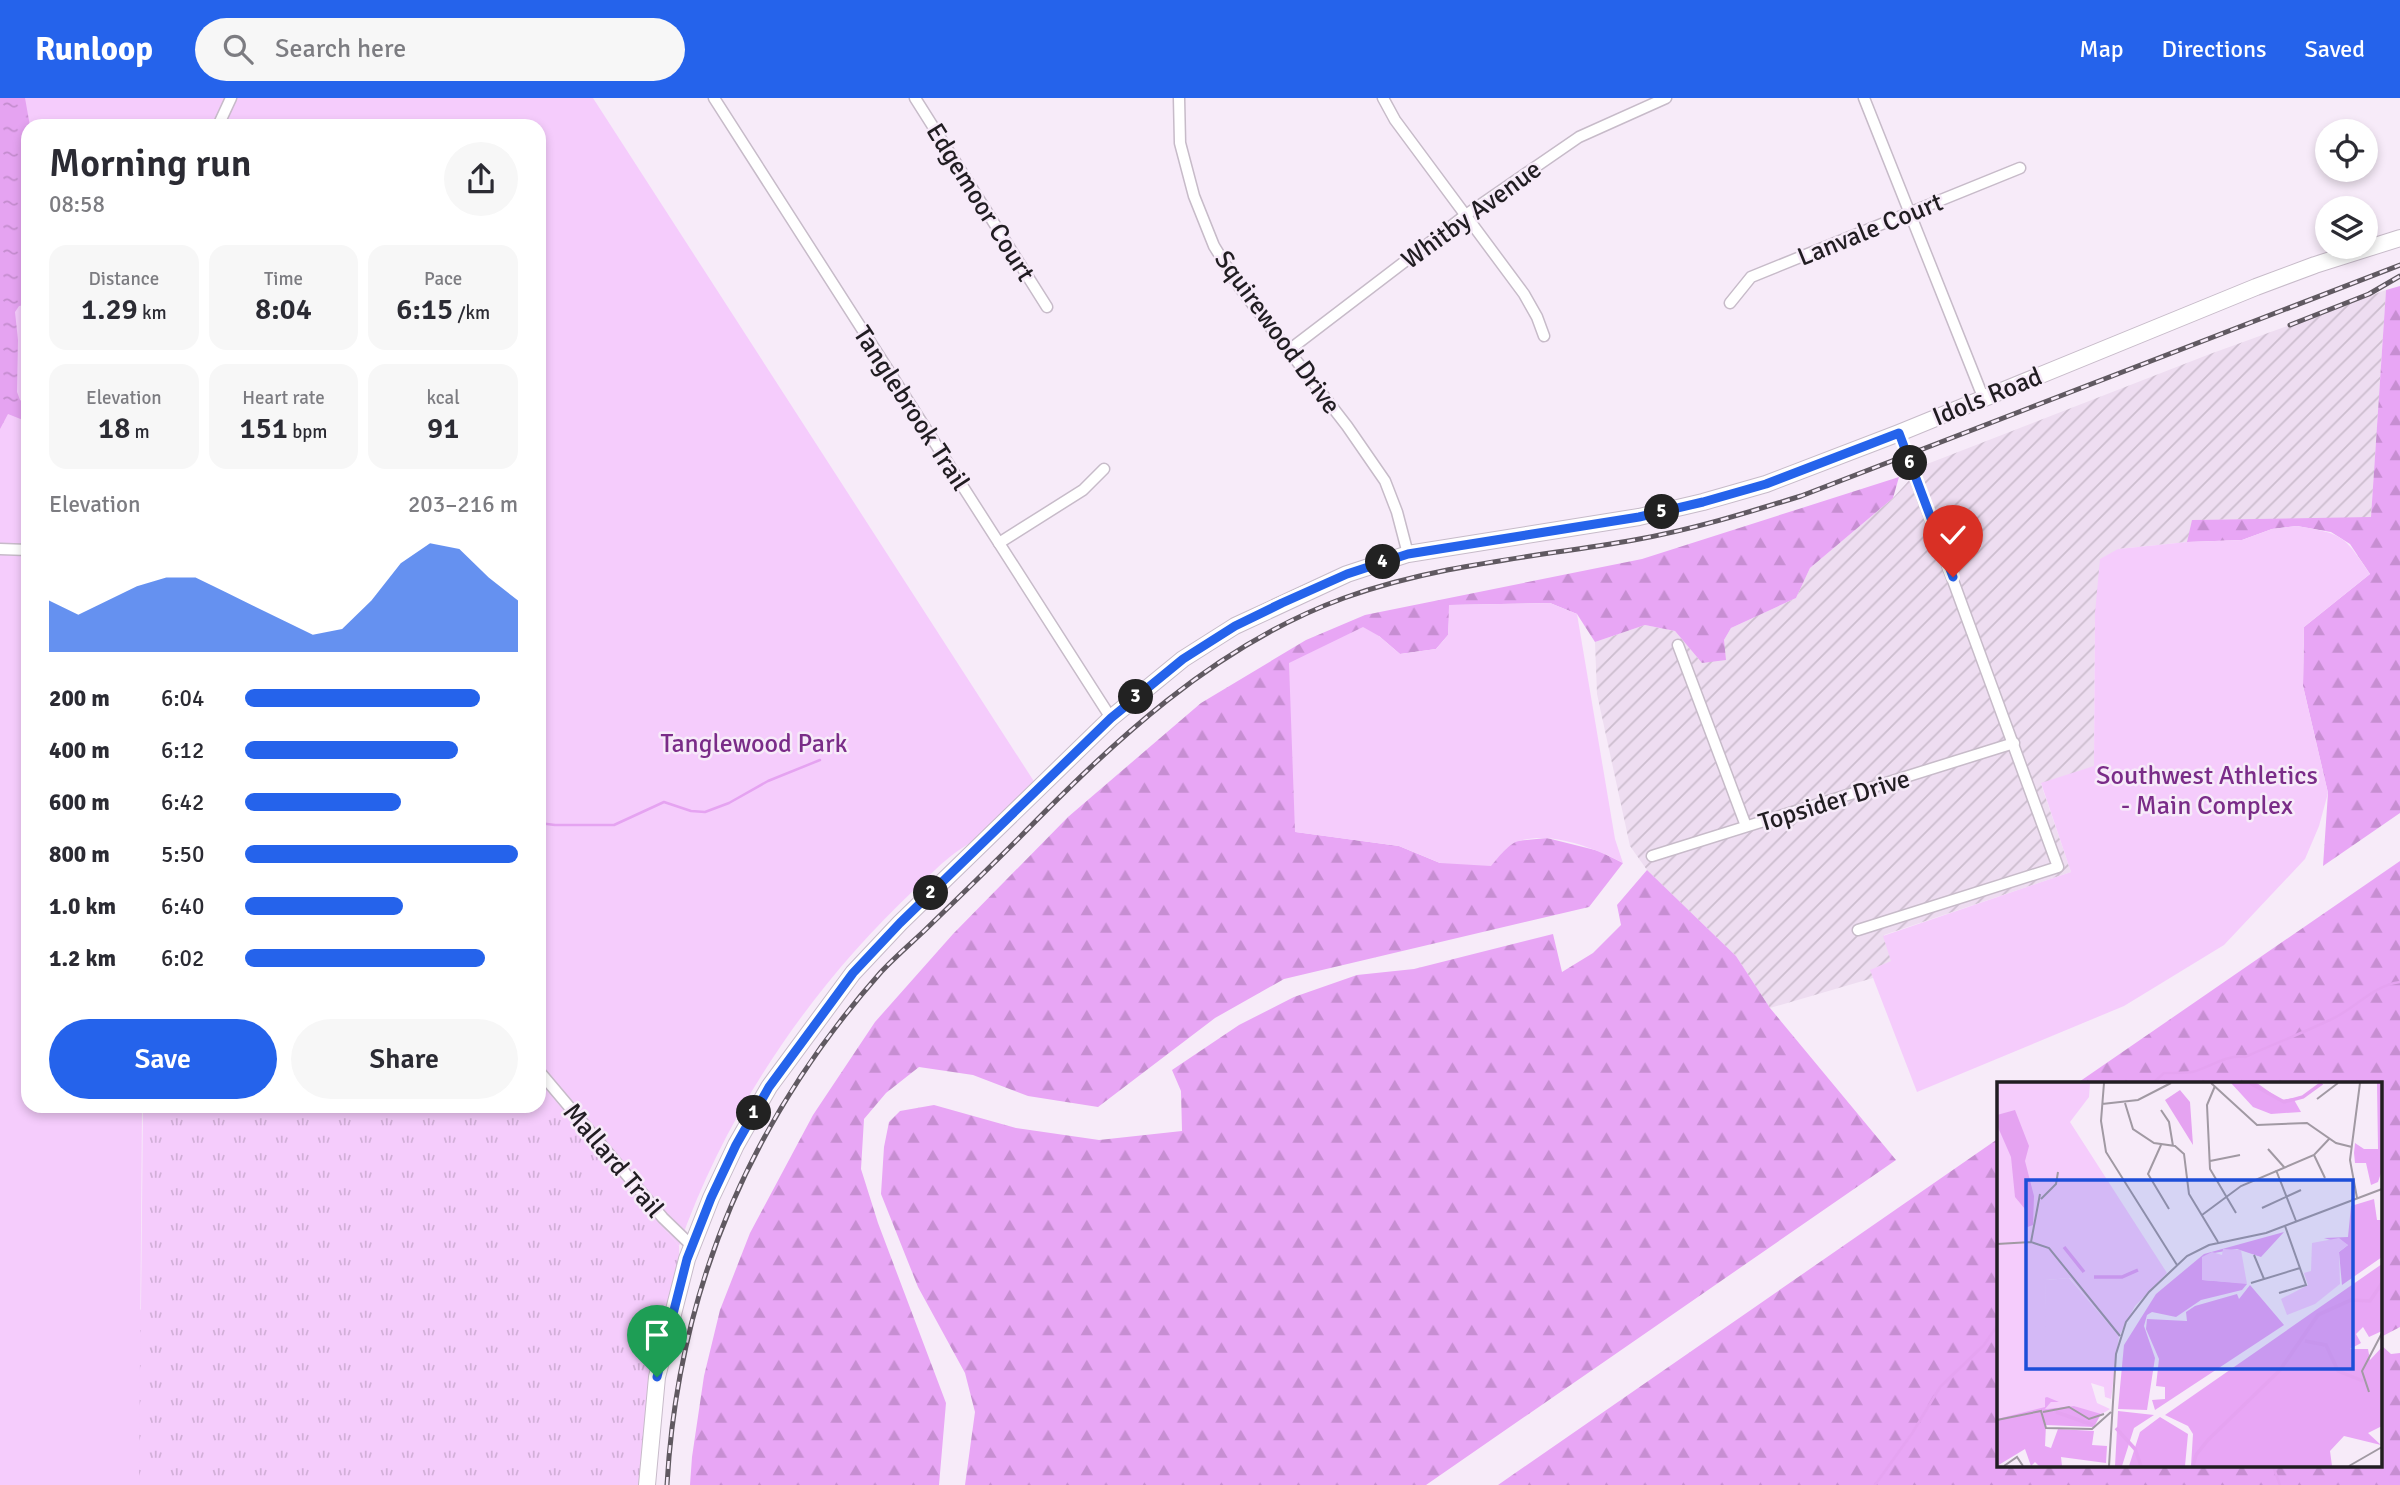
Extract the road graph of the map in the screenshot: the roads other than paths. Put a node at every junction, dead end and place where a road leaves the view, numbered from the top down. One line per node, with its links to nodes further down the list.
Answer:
1 (231, 98): 8 (street)
2 (714, 98): 20 (street, Tanglebrook Trail)
3 (915, 98): 14 (street, Edgemoor Court)
4 (1179, 98): 16 (street, Squirewood Drive)
5 (1383, 98): 11 (street)
6 (1666, 98): 11 (street, Whitby Avenue)
7 (1864, 98): 10 (street)
8 (221, 119)
9 (2021, 168): 10 (street, Lanvale Court)
10 (1909, 213): 13 (street, Lanvale Court); 17 (street)
11 (1467, 214): 15 (street); 16 (street, Whitby Avenue)
12 (2400, 238): 17 (street, Idols Road)
13 (1730, 303)
14 (1047, 307)
15 (1544, 336)
16 (1289, 350): 23 (street, Squirewood Drive)
17 (1983, 397): 18 (street, Idols Road)
18 (1899, 433): 23 (street, Idols Road); 26 (street)
19 (1104, 469): 20 (street)
20 (999, 543): 25 (street, Tanglebrook Trail)
21 (0, 549): 22 (street)
22 (21, 550)
23 (1408, 554): 25 (street, Idols Road)
24 (1678, 645): 27 (street)
25 (1111, 718): 31 (street, Idols Road)
26 (2014, 743): 27 (street, Topsider Drive); 29 (street)
27 (1746, 826): 28 (street, Topsider Drive)
28 (1652, 856)
29 (1858, 930)
30 (546, 1079): 31 (street, Mallard Trail)
31 (692, 1247): 32 (street, Idols Road)
32 (647, 1485)

